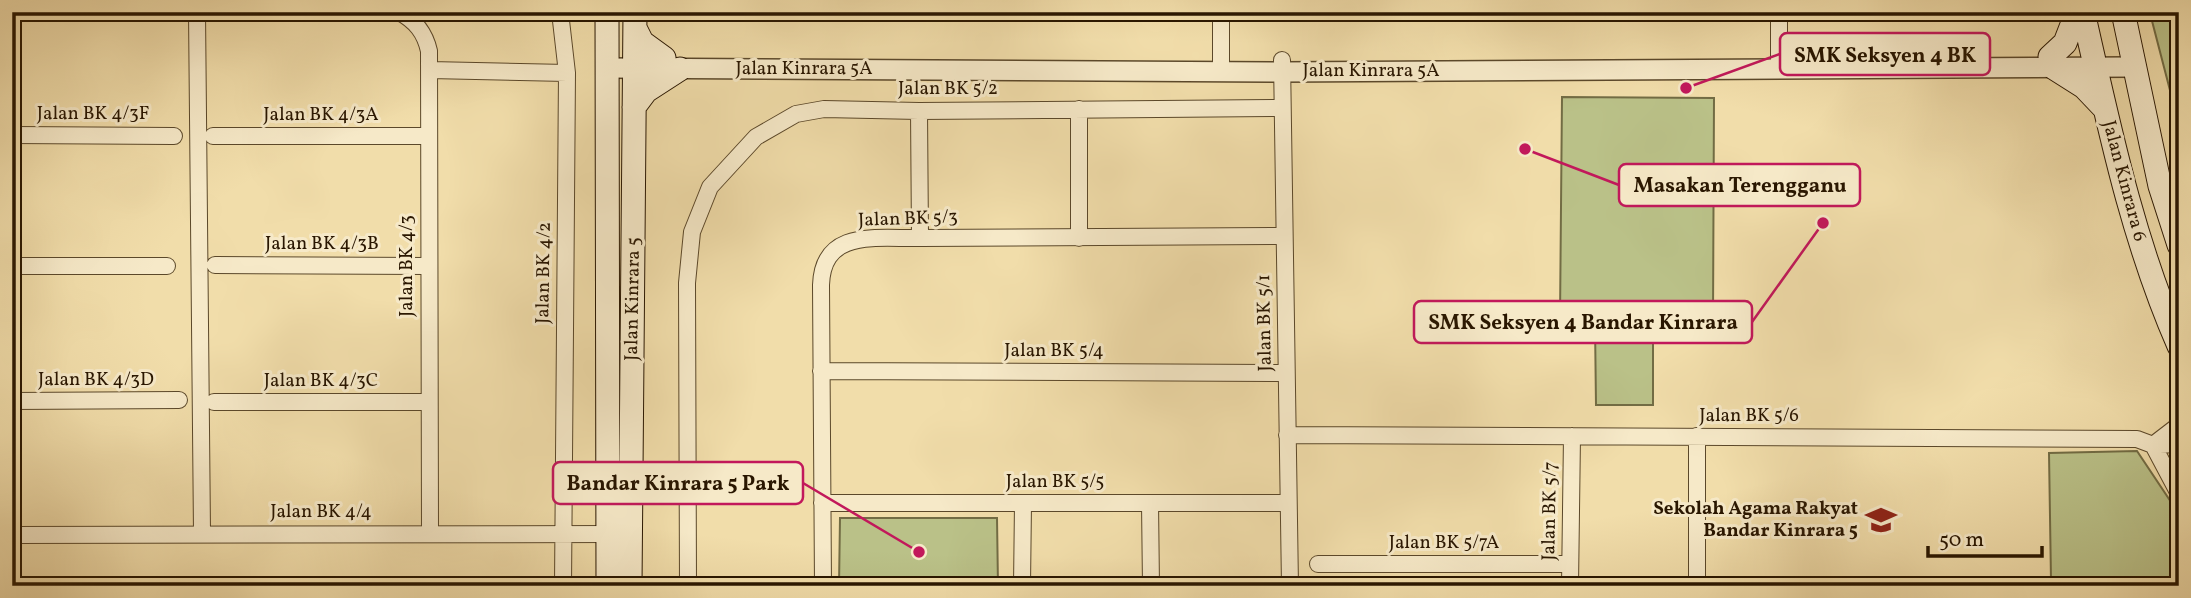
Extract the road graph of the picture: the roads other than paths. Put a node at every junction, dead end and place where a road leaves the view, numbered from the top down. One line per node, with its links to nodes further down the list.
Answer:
1 (197, 12): 57 (street)
2 (399, 12): 20 (street, Jalan BK 4/3)
3 (560, 12): 21 (street, Jalan BK 4/2)
4 (607, 12): 12 (main road, Jalan Kinrara 5)
5 (1221, 12): 18 (street)
6 (1779, 12): 15 (street)
7 (2077, 12): 16 (main road)
8 (2083, 12): 17 (main road, Jalan Kinrara 6)
9 (2123, 12): 11 (main road, Jalan Kinrara 6)
10 (635, 20): 13 (main road, Jalan Kinrara 5); 14 (main road)
11 (2132, 62): 17 (street, Jalan Kinrara 5A); 34 (main road, Jalan Kinrara 6)
12 (608, 63): 13 (street, Jalan Kinrara 5A); 60 (main road, Jalan Kinrara 5)
13 (635, 63): 14 (street, Jalan Kinrara 5A); 22 (main road, Jalan Kinrara 5)
14 (672, 63): 18 (street, Jalan Kinrara 5A); 22 (main road)
15 (1779, 63): 16 (street, Jalan Kinrara 5A); 19 (street, Jalan Kinrara 5A)
16 (2052, 63): 17 (street, Jalan Kinrara 5A); 24 (main road)
17 (2095, 63): 24 (main road, Jalan Kinrara 6)
18 (1221, 65): 19 (street, Jalan Kinrara 5A)
19 (1282, 66): 23 (street, Jalan BK 5/1)
20 (429, 70): 21 (street); 30 (street, Jalan BK 4/3)
21 (567, 74): 59 (street, Jalan BK 4/2)
22 (634, 107): 60 (main road, Jalan Kinrara 5)
23 (1282, 108): 25 (street, Jalan BK 5/2); 31 (street, Jalan BK 5/1)
24 (2105, 108): 39 (main road, Jalan Kinrara 6)
25 (1079, 109): 26 (street, Jalan BK 5/2); 33 (street)
26 (919, 111): 32 (street); 67 (street, Jalan BK 5/2)
27 (12, 135): 28 (street, Jalan BK 4/3F)
28 (174, 136)
29 (213, 136): 30 (street, Jalan BK 4/3A)
30 (429, 136): 37 (street, Jalan BK 4/3)
31 (1284, 236): 33 (street, Jalan BK 5/3); 41 (street, Jalan BK 5/1)
32 (920, 238): 33 (street, Jalan BK 5/3); 40 (street, Jalan BK 5/3)
33 (1079, 238)
34 (2179, 245)
35 (215, 265): 37 (street, Jalan BK 4/3B)
36 (167, 266): 38 (street)
37 (428, 266): 45 (street, Jalan BK 4/3)
38 (12, 267)
39 (2179, 346)
40 (821, 371): 41 (street, Jalan BK 5/4); 53 (street, Jalan BK 5/3)
41 (1286, 373): 47 (street, Jalan BK 5/1)
42 (179, 400): 43 (street, Jalan BK 4/3D)
43 (12, 401)
44 (214, 402): 45 (street, Jalan BK 4/3C)
45 (428, 402): 58 (street, Jalan BK 4/3)
46 (2179, 425): 51 (street)
47 (1287, 435): 48 (street, Jalan BK 5/6); 56 (street, Jalan BK 5/1)
48 (1572, 436): 49 (street, Jalan BK 5/6); 63 (street, Jalan BK 5/7)
49 (1698, 436): 51 (street, Jalan BK 5/6); 73 (street)
50 (2179, 444): 51 (street, Jalan BK 5/6)
51 (2153, 445): 52 (street)
52 (2179, 494)
53 (822, 503): 54 (street, Jalan BK 5/5); 68 (street, Jalan BK 5/3)
54 (1023, 503): 55 (street, Jalan BK 5/5); 69 (street)
55 (1150, 503): 56 (street, Jalan BK 5/5); 70 (street)
56 (1289, 503): 71 (street, Jalan BK 5/1)
57 (202, 533): 58 (street, Jalan BK 4/4); 61 (street, Jalan BK 4/4)
58 (429, 533): 59 (street, Jalan BK 4/4)
59 (563, 534): 60 (street, Jalan BK 4/4); 64 (street, Jalan BK 4/2)
60 (620, 534): 65 (main road, Jalan Kinrara 5); 66 (main road, Jalan Kinrara 5)
61 (12, 535)
62 (1318, 564): 63 (street, Jalan BK 5/7A)
63 (1570, 564): 72 (street, Jalan BK 5/7)
64 (563, 586)
65 (608, 586)
66 (630, 586)
67 (688, 586)
68 (823, 586)
69 (1022, 586)
70 (1151, 586)
71 (1290, 586)
72 (1570, 586)
73 (1697, 586)

